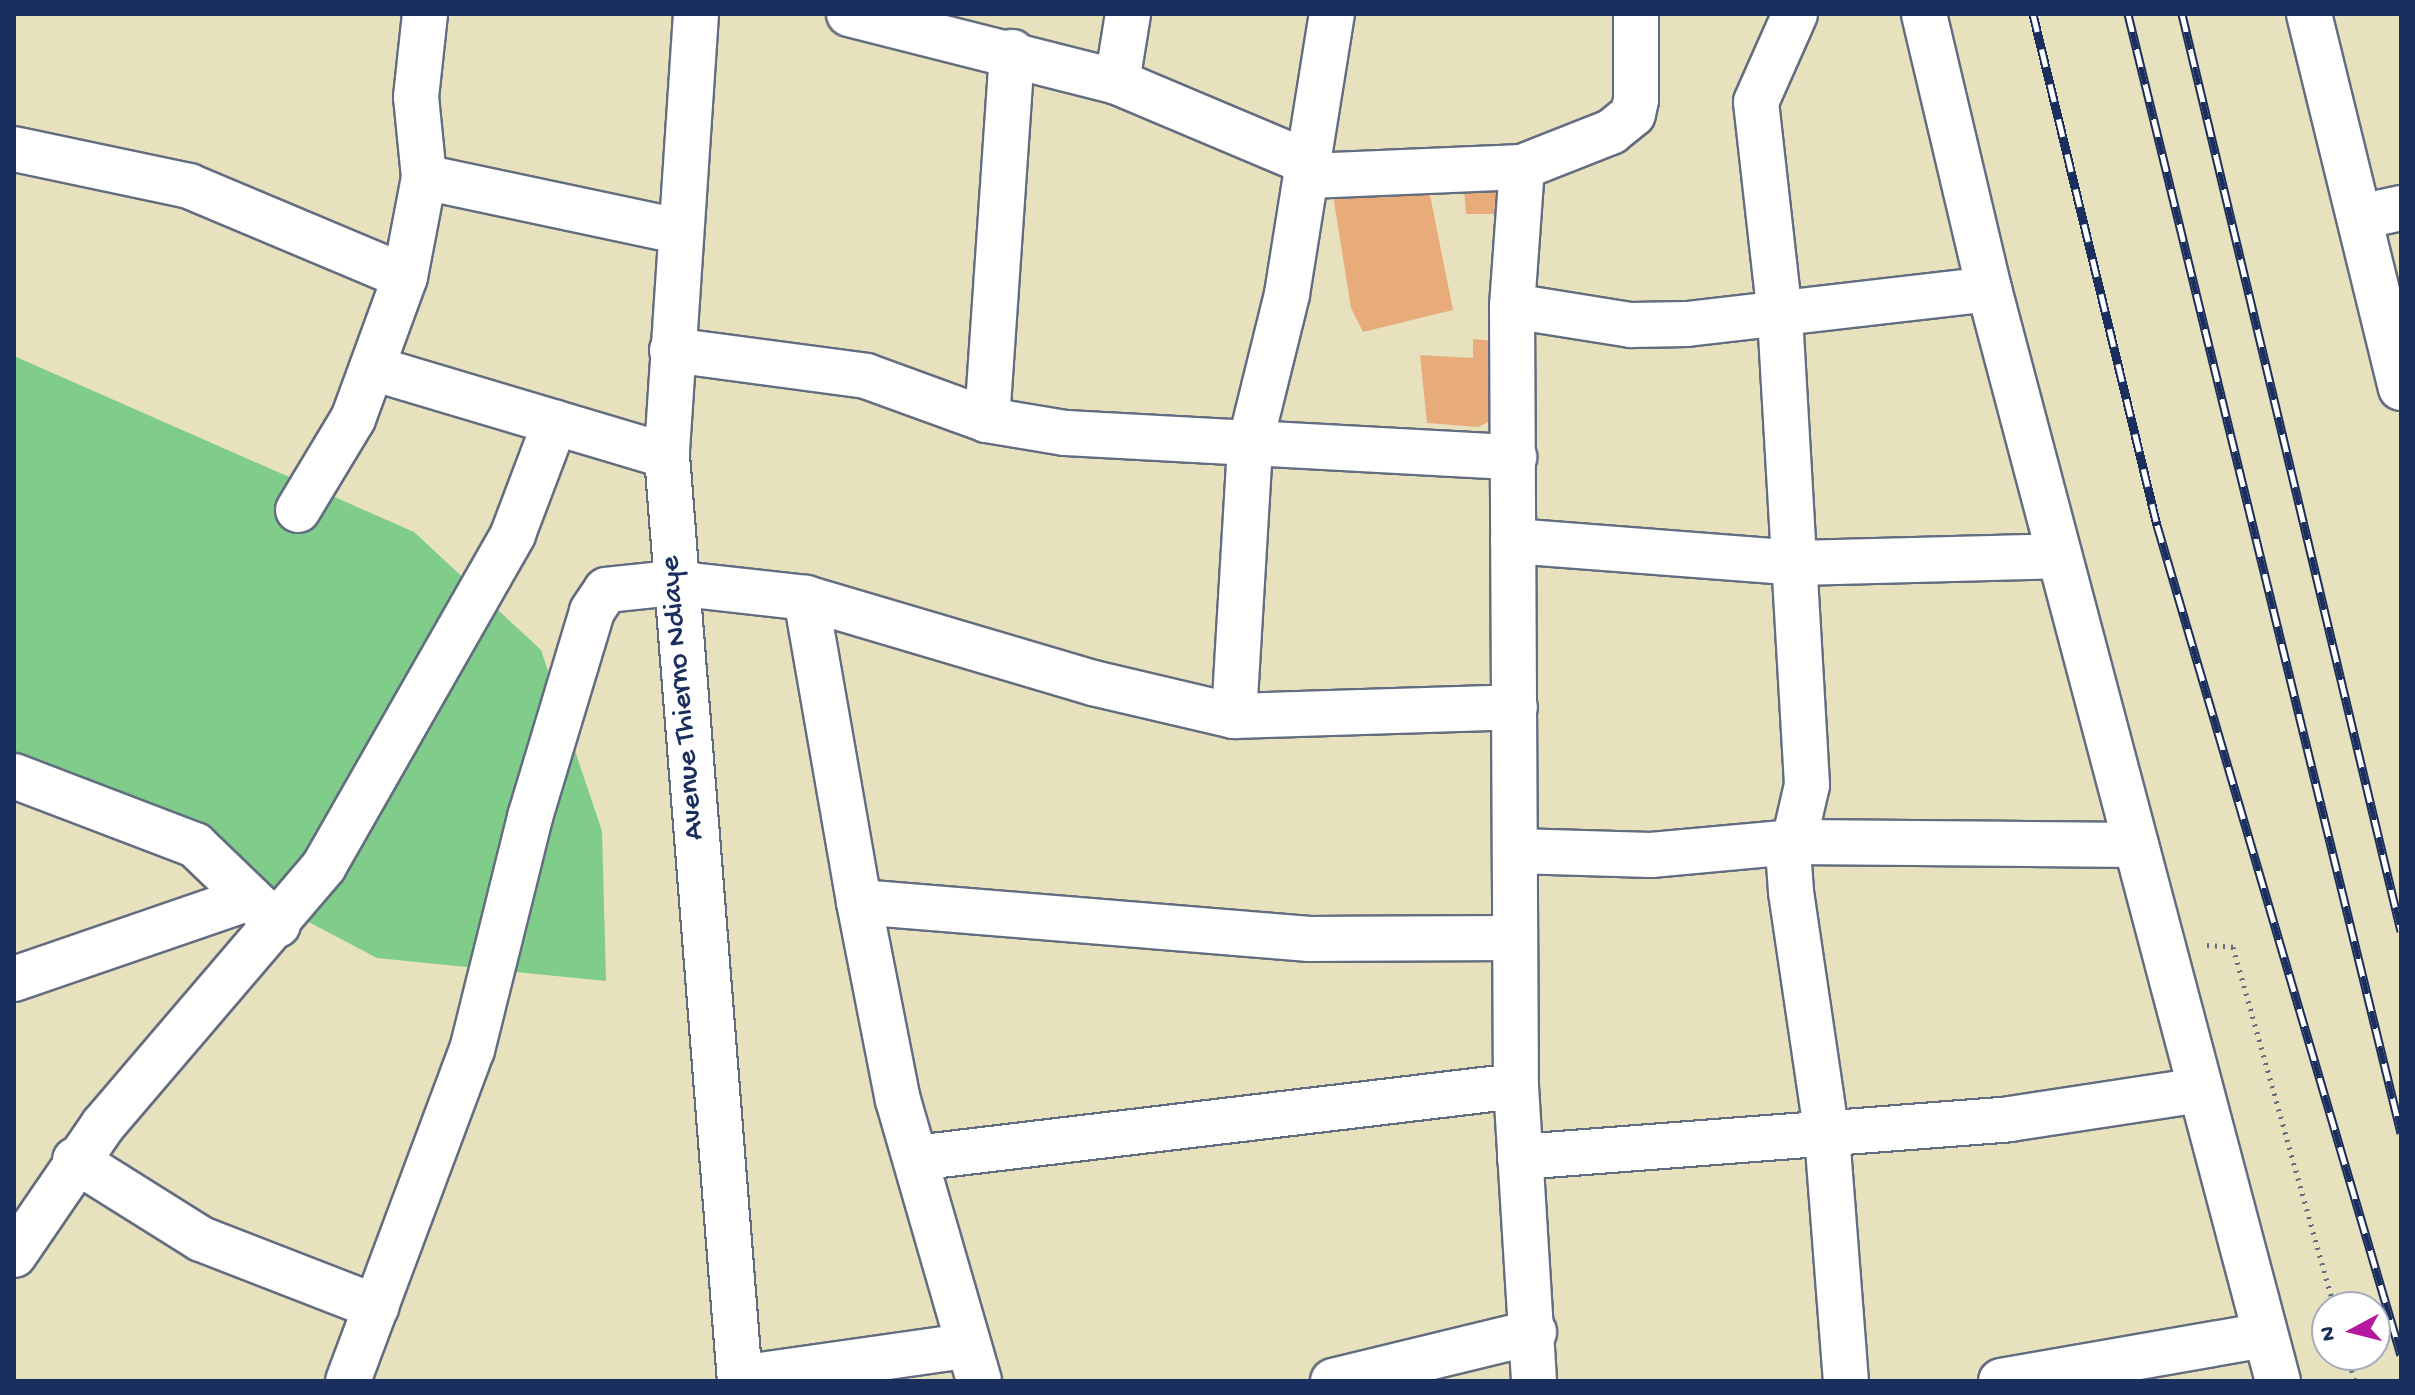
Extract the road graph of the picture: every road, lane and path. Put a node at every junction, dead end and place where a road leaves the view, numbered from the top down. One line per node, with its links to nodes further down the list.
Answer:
1 (425, 14): 16 (street)
2 (696, 14): 18 (street, Avenue Thierno Ndiaye)
3 (849, 14): 10 (street)
4 (1128, 14): 12 (street)
5 (1332, 14): 15 (street)
6 (1636, 14): 14 (street)
7 (1795, 14): 22 (street)
8 (1924, 14): 20 (street)
9 (2309, 14): 17 (street)
10 (937, 23): 11 (street)
11 (1012, 52): 12 (street); 26 (street)
12 (1117, 82): 15 (street)
13 (14, 149): 19 (street)
14 (1522, 167): 15 (street); 21 (street)
15 (1310, 170): 28 (street)
16 (424, 177): 18 (street); 19 (street)
17 (2381, 212): 25 (street)
18 (678, 231): 23 (street, Avenue Thierno Ndiaye)
19 (405, 277): 24 (street)
20 (1989, 289): 22 (street); 33 (street)
21 (1512, 306): 22 (street); 30 (street)
22 (1780, 316): 34 (street)
23 (672, 350): 26 (street); 29 (street, Avenue Thierno Ndiaye)
24 (372, 368): 27 (street); 31 (street)
25 (2401, 388)
26 (987, 420): 28 (street)
27 (555, 423): 29 (street); 44 (street)
28 (1250, 444): 30 (street); 38 (street)
29 (667, 456): 35 (street, Avenue Thierno Ndiaye)
30 (1514, 457): 32 (street)
31 (298, 510)
32 (1513, 541): 34 (street); 37 (street)
33 (2059, 556): 34 (street); 41 (street)
34 (1797, 563): 40 (street)
35 (673, 583): 36 (street); 56 (street); 60 (street, Avenue Thierno Ndiaye)
36 (806, 598): 38 (street); 43 (street)
37 (1515, 707): 38 (street); 42 (street)
38 (1234, 716)
39 (14, 776): 44 (street)
40 (1794, 842): 41 (street); 42 (street); 50 (street)
41 (2136, 845): 49 (street)
42 (1515, 851): 45 (street)
43 (859, 902): 45 (street); 52 (street)
44 (264, 912): 47 (street); 53 (street)
45 (1515, 938): 48 (street)
46 (2233, 947): 55 (path)
47 (14, 979)
48 (1516, 1086): 51 (street); 52 (street)
49 (2200, 1090): 50 (street); 58 (street)
50 (1827, 1135): 51 (street); 64 (street)
51 (1520, 1157): 57 (street)
52 (916, 1158): 59 (street)
53 (75, 1160): 54 (street); 56 (street)
54 (14, 1255)
55 (2330, 1291)
56 (376, 1307): 61 (street)
57 (1534, 1332): 62 (street); 63 (street)
58 (2264, 1335): 65 (street); 66 (street)
59 (971, 1363): 60 (street)
60 (740, 1380)
61 (348, 1381)
62 (1333, 1381)
63 (1534, 1381)
64 (1846, 1381)
65 (2001, 1381)
66 (2278, 1381)

